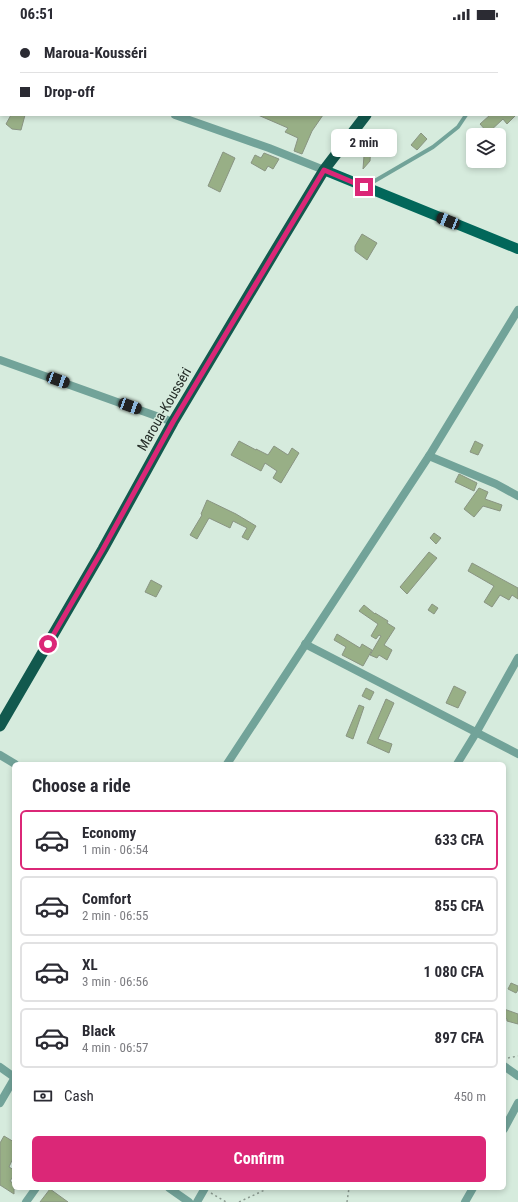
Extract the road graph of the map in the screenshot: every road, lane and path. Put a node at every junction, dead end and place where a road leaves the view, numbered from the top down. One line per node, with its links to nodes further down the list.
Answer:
1 (178, 116): 4 (street)
2 (365, 116): 4 (highway, Maroua-Kousséri)
3 (465, 116): 5 (lane)
4 (324, 170): 5 (main road); 9 (highway, Maroua-Kousséri)
5 (364, 187): 6 (main road)
6 (518, 249)
7 (518, 310): 10 (street)
8 (0, 360): 9 (street)
9 (173, 422): 14 (highway, Maroua-Kousséri)
10 (429, 456): 11 (street); 12 (street)
11 (518, 496)
12 (305, 644): 15 (street); 19 (street)
13 (518, 658): 15 (street)
14 (0, 726)
15 (476, 733): 16 (street); 20 (street)
16 (518, 754)
17 (0, 755): 18 (street)
18 (12, 762)
19 (228, 762)
20 (458, 762)
21 (518, 1056): 22 (path)
22 (506, 1059)
23 (0, 1067): 25 (street)
24 (506, 1067): 26 (street)
25 (12, 1076)
26 (518, 1076)
27 (12, 1082): 28 (street)
28 (0, 1103)
29 (518, 1103): 30 (street)
30 (506, 1125)
31 (35, 1190): 38 (street)
32 (172, 1190): 39 (street)
33 (204, 1190): 40 (street)
34 (207, 1190): 41 (path)
35 (265, 1190): 42 (path)
36 (349, 1190): 43 (path)
37 (472, 1190): 44 (street)
38 (26, 1202)
39 (189, 1202)
40 (197, 1202)
41 (226, 1202)
42 (239, 1202)
43 (347, 1202)
44 (465, 1202)

